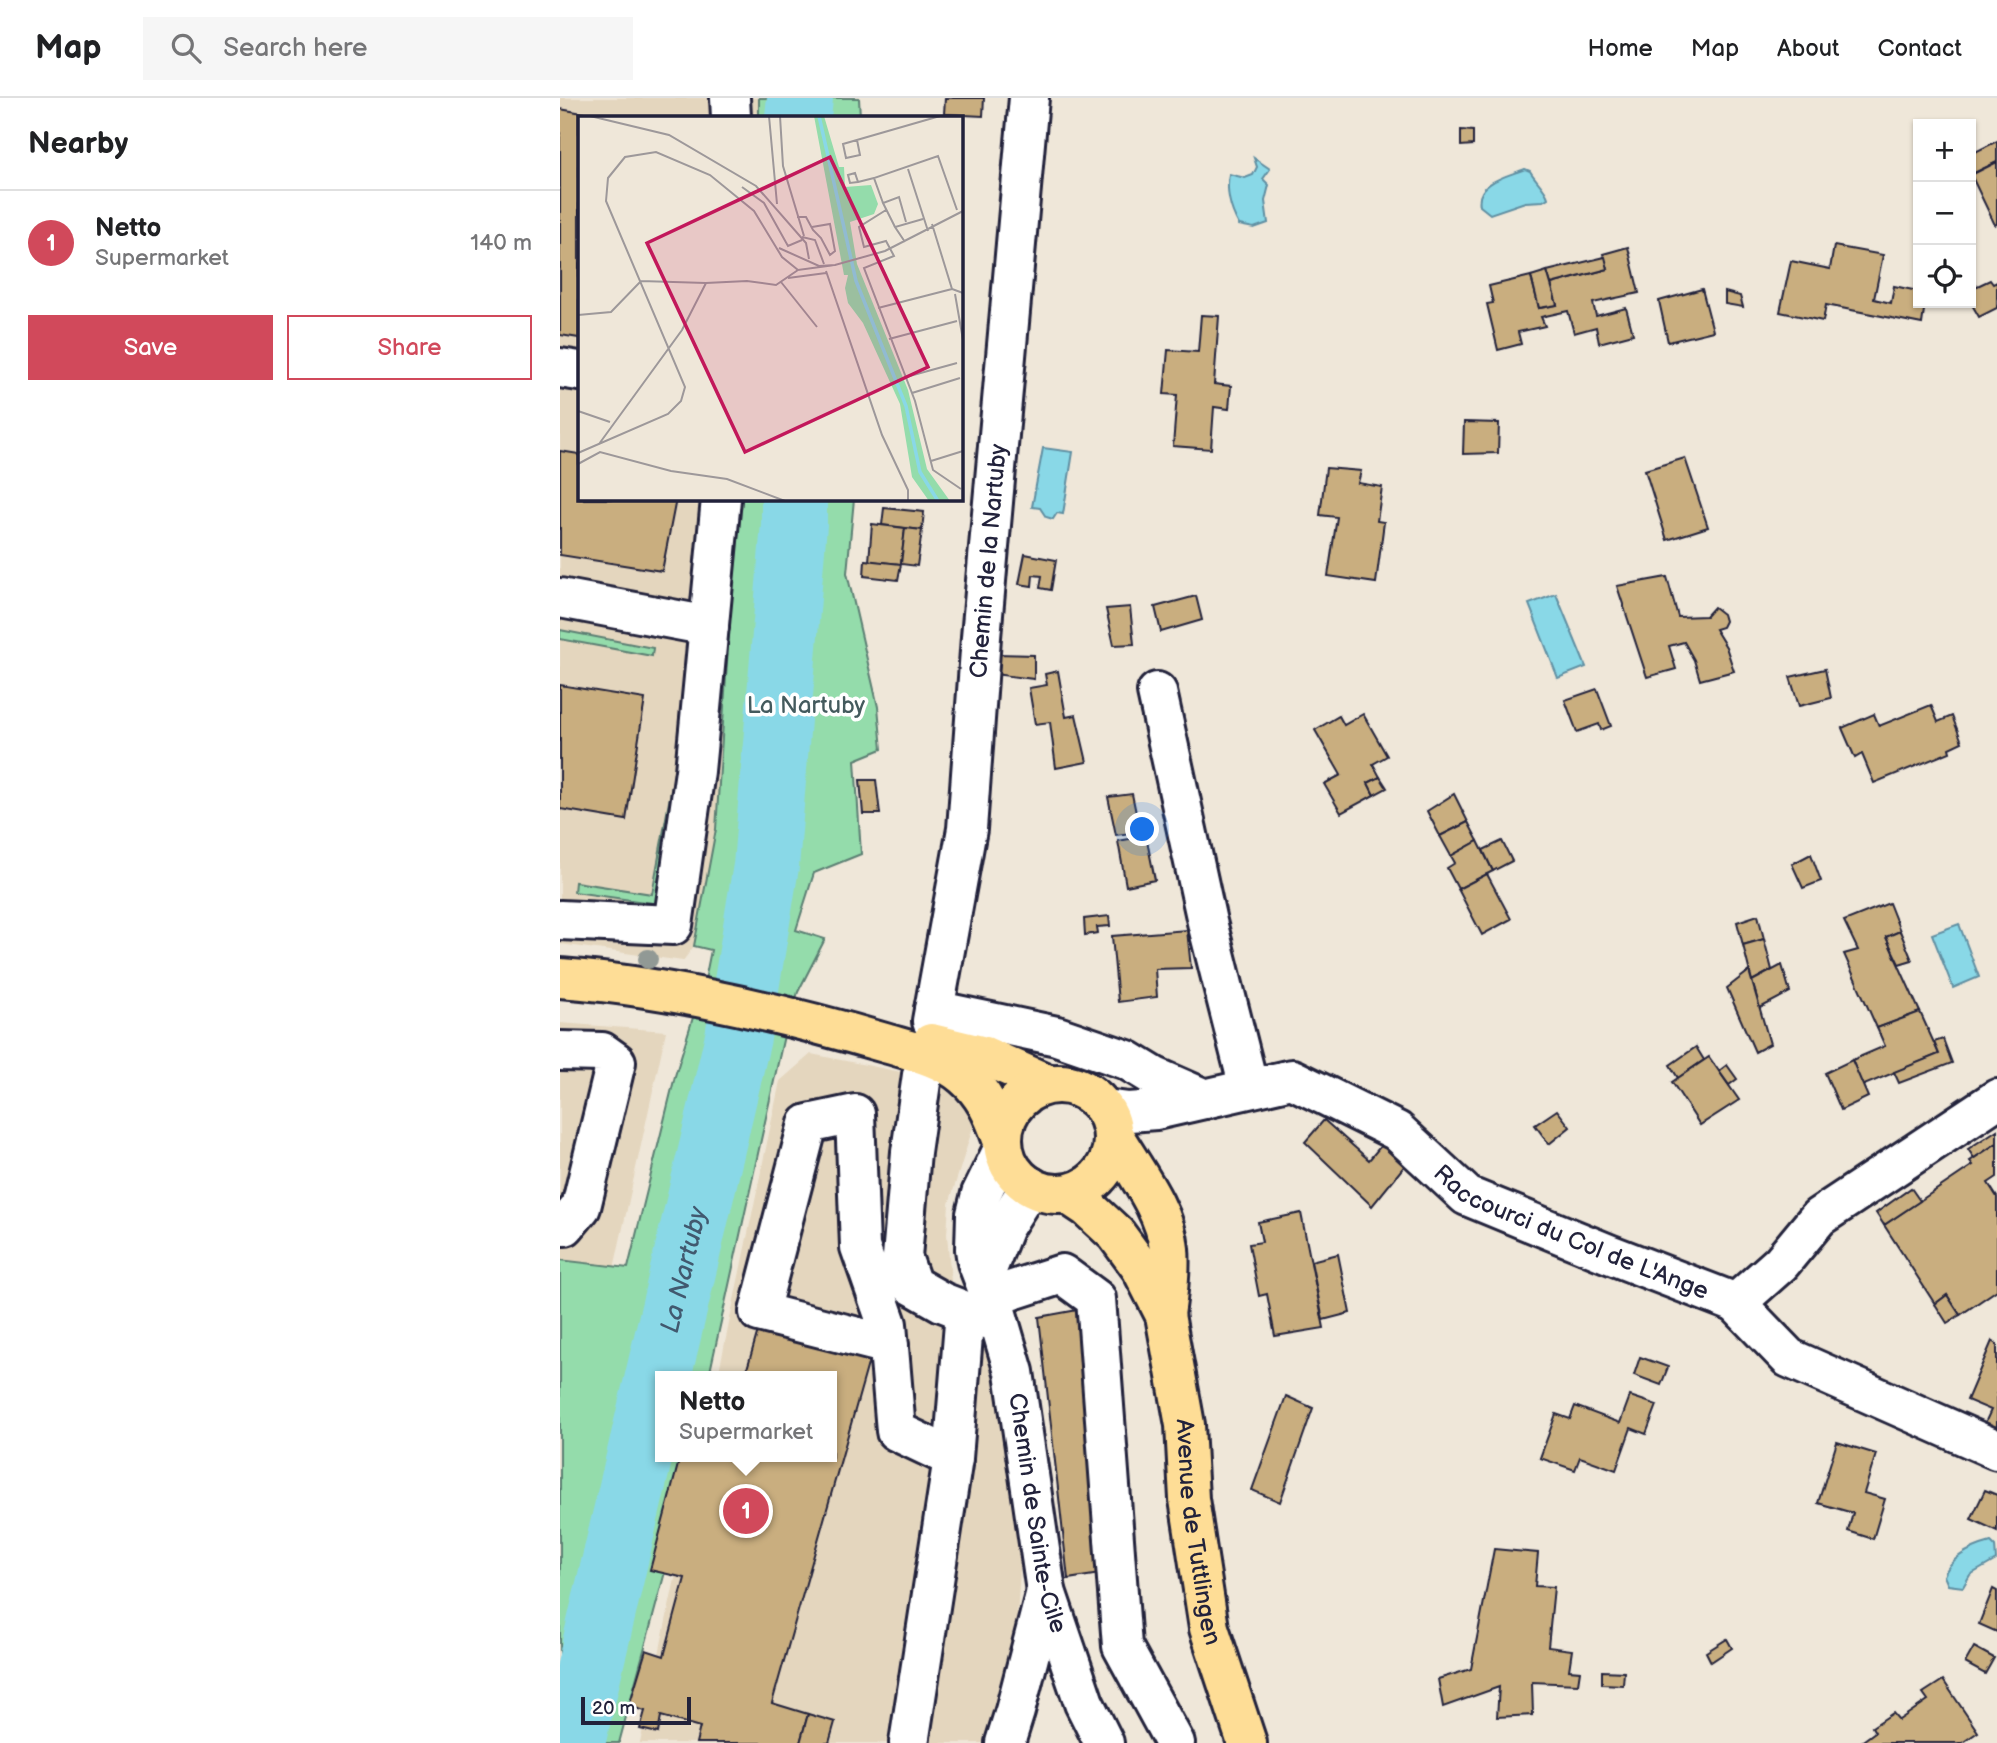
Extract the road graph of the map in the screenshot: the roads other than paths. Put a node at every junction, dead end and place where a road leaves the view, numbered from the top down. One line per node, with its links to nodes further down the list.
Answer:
1 (729, 98): 3 (street)
2 (1029, 98): 17 (street, Chemin de la Nartuby)
3 (732, 116)
4 (560, 368): 5 (street)
5 (578, 371)
6 (721, 500): 8 (street)
7 (560, 598): 8 (street)
8 (709, 626): 10 (street)
9 (1157, 692): 16 (street)
10 (560, 920)
11 (560, 978): 12 (main road)
12 (852, 1032): 15 (main road); 20 (main road)
13 (560, 1051): 23 (street)
14 (922, 1075): 24 (street)
15 (1048, 1084): 19 (main road); 20 (main road)
16 (1249, 1088): 17 (street, Raccourci du Col de L'Ange); 25 (street, Raccourci du Col de L'Ange)
17 (1205, 1099): 19 (street, Raccourci du Col de L'Ange)
18 (1997, 1099): 25 (street, Raccourci du Col de L'Ange)
19 (1109, 1122): 22 (main road); 26 (main road, Avenue de Tuttlingen)
20 (1003, 1144): 21 (main road); 24 (street, Chemin de Sainte-Cile)
21 (1030, 1186): 22 (main road); 24 (street)
22 (1067, 1194): 26 (main road, Avenue de Tuttlingen)
23 (560, 1226)
24 (985, 1300): 29 (street); 30 (street, Chemin de Sainte-Cile); 34 (street)
25 (1736, 1303): 28 (street)
26 (1165, 1315): 35 (main road, Avenue de Tuttlingen)
27 (889, 1345): 27 (street); 29 (street)
28 (1997, 1450)
29 (953, 1458): 31 (street)
30 (1046, 1591): 32 (street); 33 (street, Chemin de Sainte-Cile)
31 (909, 1743)
32 (1004, 1743)
33 (1104, 1743)
34 (1175, 1743)
35 (1247, 1743)

